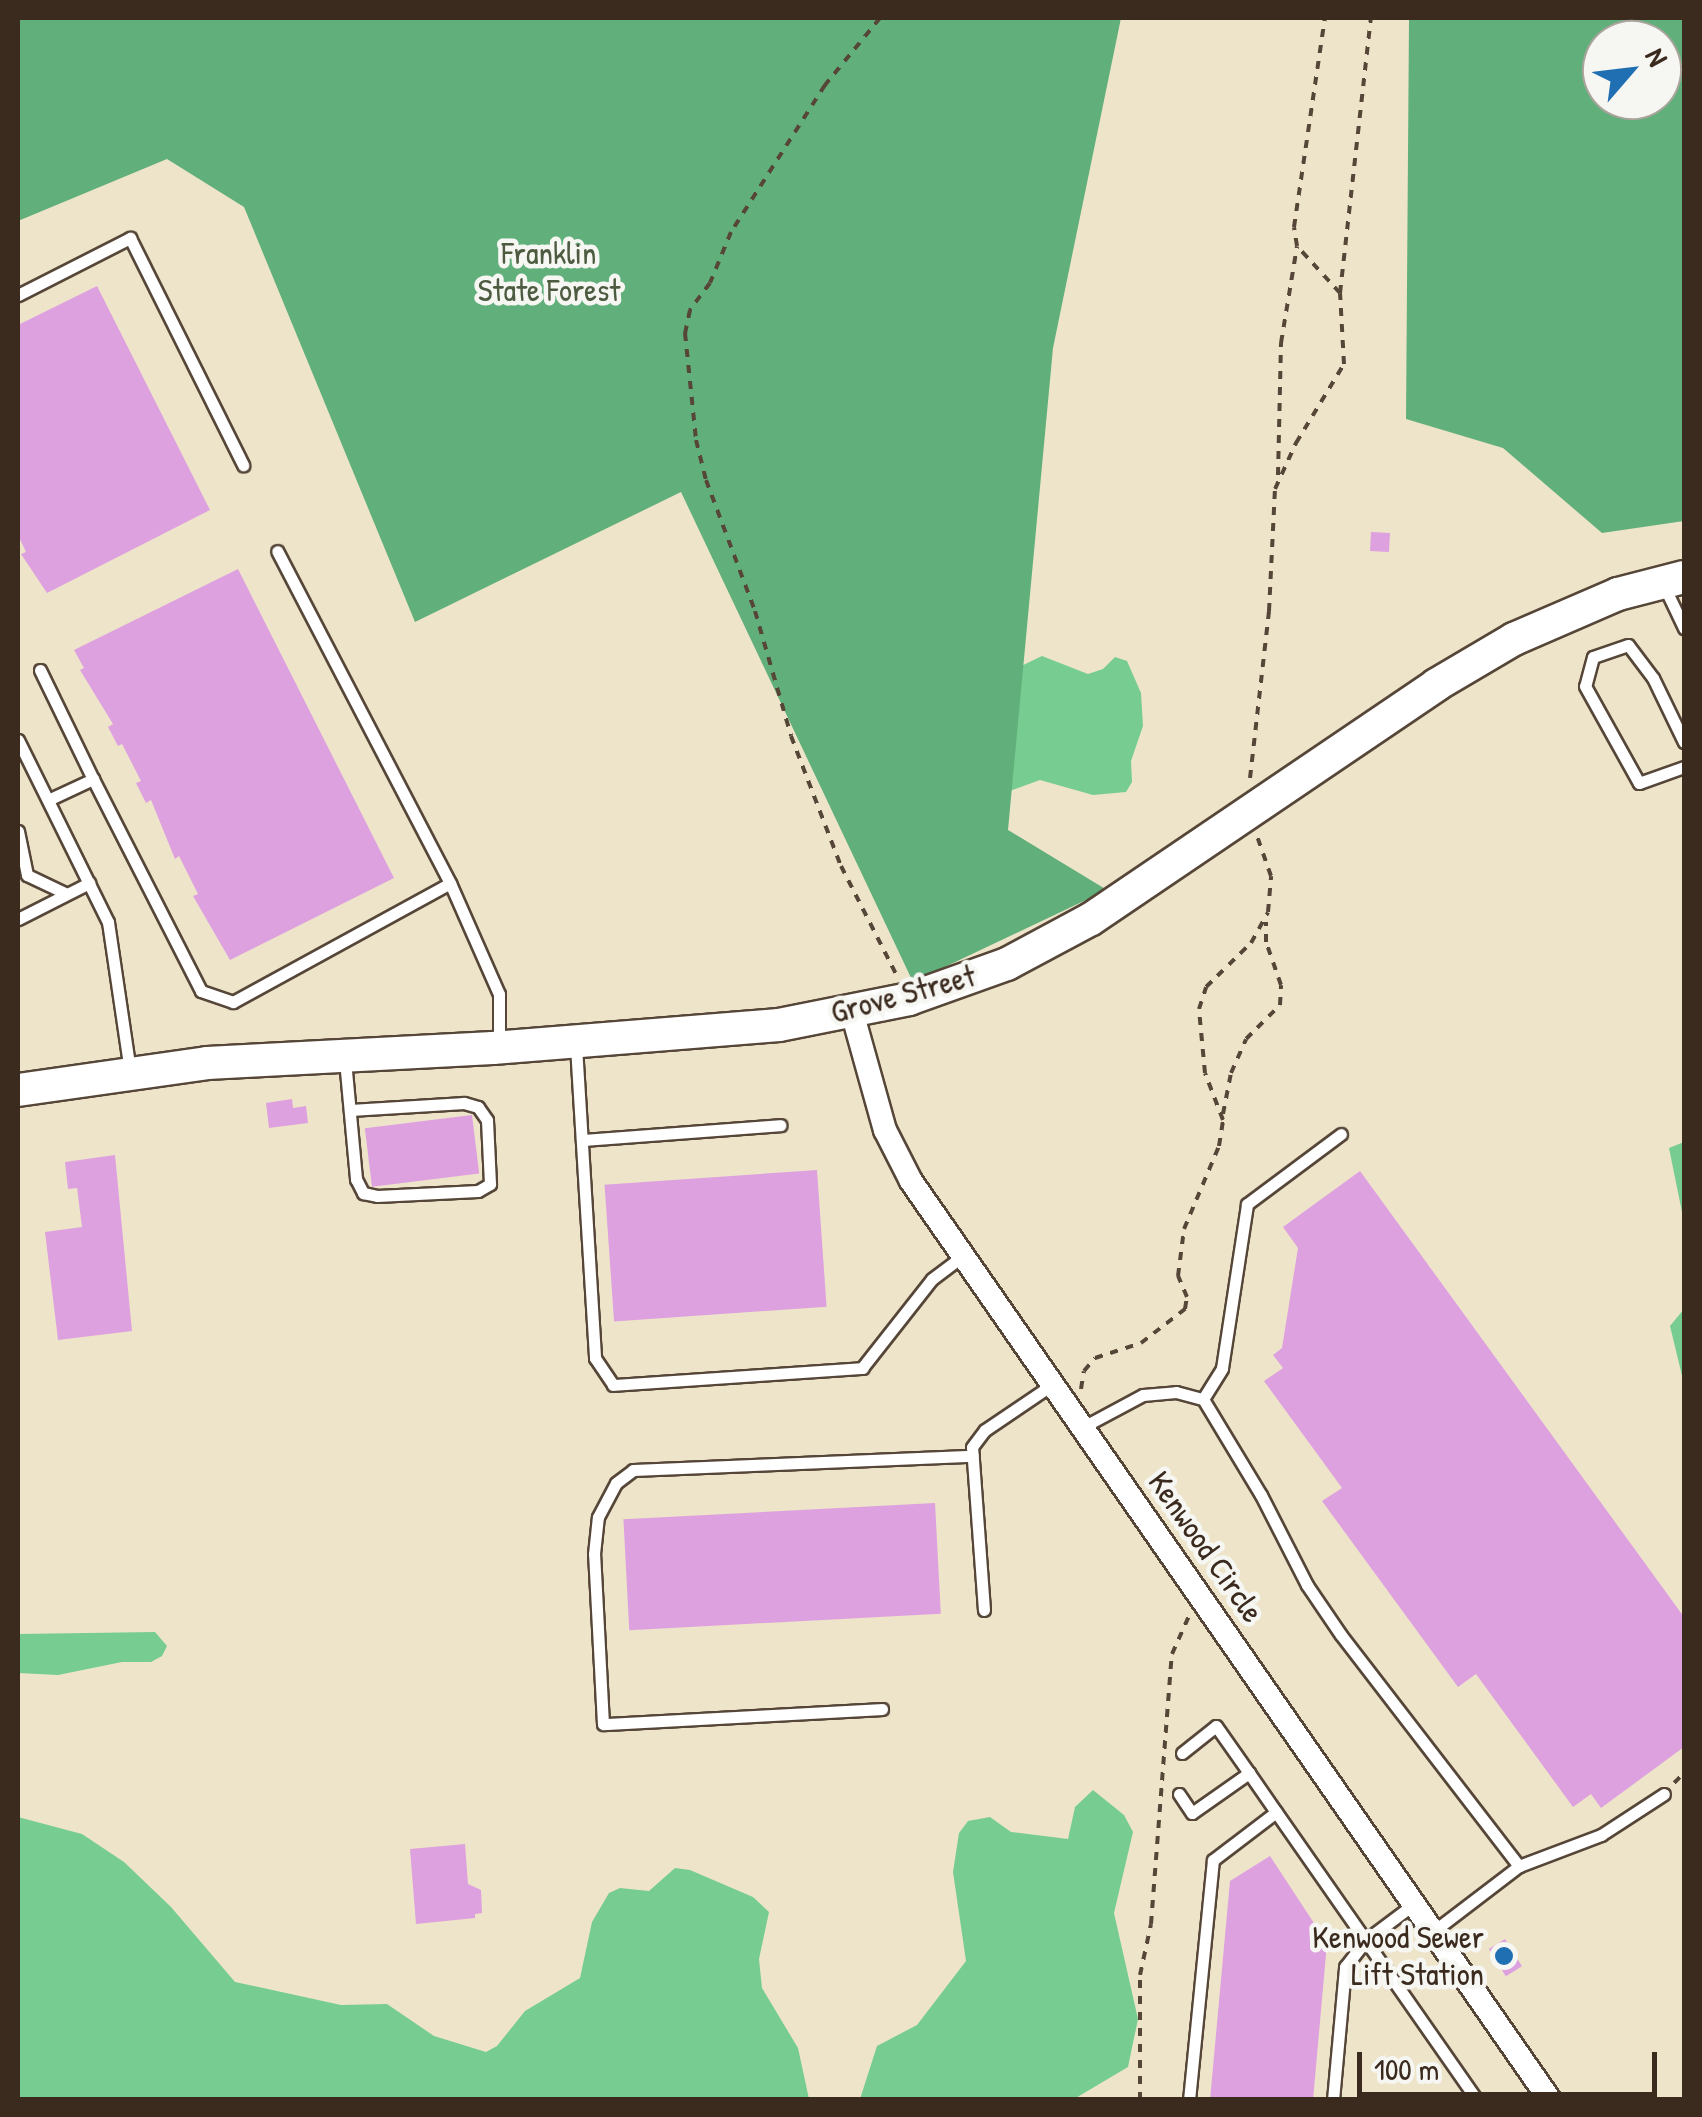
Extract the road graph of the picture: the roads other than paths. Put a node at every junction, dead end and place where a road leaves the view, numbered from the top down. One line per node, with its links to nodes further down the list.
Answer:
1 (18, 295): 2 (lane)
2 (243, 465)
3 (277, 551): 13 (lane)
4 (1674, 579): 5 (lane); 17 (main road, Grove Street)
5 (1684, 628)
6 (40, 670): 10 (lane)
7 (18, 740): 11 (lane)
8 (1684, 742): 9 (lane)
9 (1684, 767)
10 (93, 779): 11 (lane); 13 (lane)
11 (48, 800): 14 (lane)
12 (18, 832): 15 (lane)
13 (450, 882): 19 (lane)
14 (89, 883): 15 (lane); 21 (lane)
15 (67, 894): 16 (lane)
16 (18, 919)
17 (852, 1012): 18 (main road, Grove Street); 27 (street, Kenwood Circle)
18 (576, 1042): 19 (main road, Grove Street); 26 (lane)
19 (499, 1048): 20 (main road, Grove Street)
20 (345, 1056): 21 (main road, Grove Street); 23 (lane)
21 (130, 1071): 22 (main road, Grove Street)
22 (18, 1090)
23 (350, 1110): 23 (lane)
24 (780, 1126): 26 (lane)
25 (1341, 1134): 29 (lane)
26 (582, 1140): 27 (lane)
27 (964, 1255): 28 (street, Kenwood Circle)
28 (1052, 1384): 30 (street, Kenwood Circle); 31 (lane)
29 (1203, 1399): 30 (lane); 39 (lane)
30 (1080, 1422): 40 (street, Kenwood Circle)
31 (973, 1456): 32 (lane); 33 (lane)
32 (984, 1610)
33 (882, 1709)
34 (1182, 1753): 35 (lane)
35 (1249, 1773): 36 (lane); 38 (lane)
36 (1179, 1794)
37 (1664, 1794): 39 (lane)
38 (1276, 1812): 42 (lane); 43 (lane)
39 (1519, 1866): 41 (lane)
40 (1414, 1904): 41 (street, Kenwood Circle); 42 (lane)
41 (1434, 1931): 46 (street, Kenwood Circle)
42 (1366, 1940): 44 (lane); 45 (lane)
43 (1190, 2100)
44 (1334, 2100)
45 (1476, 2100)
46 (1550, 2100)

